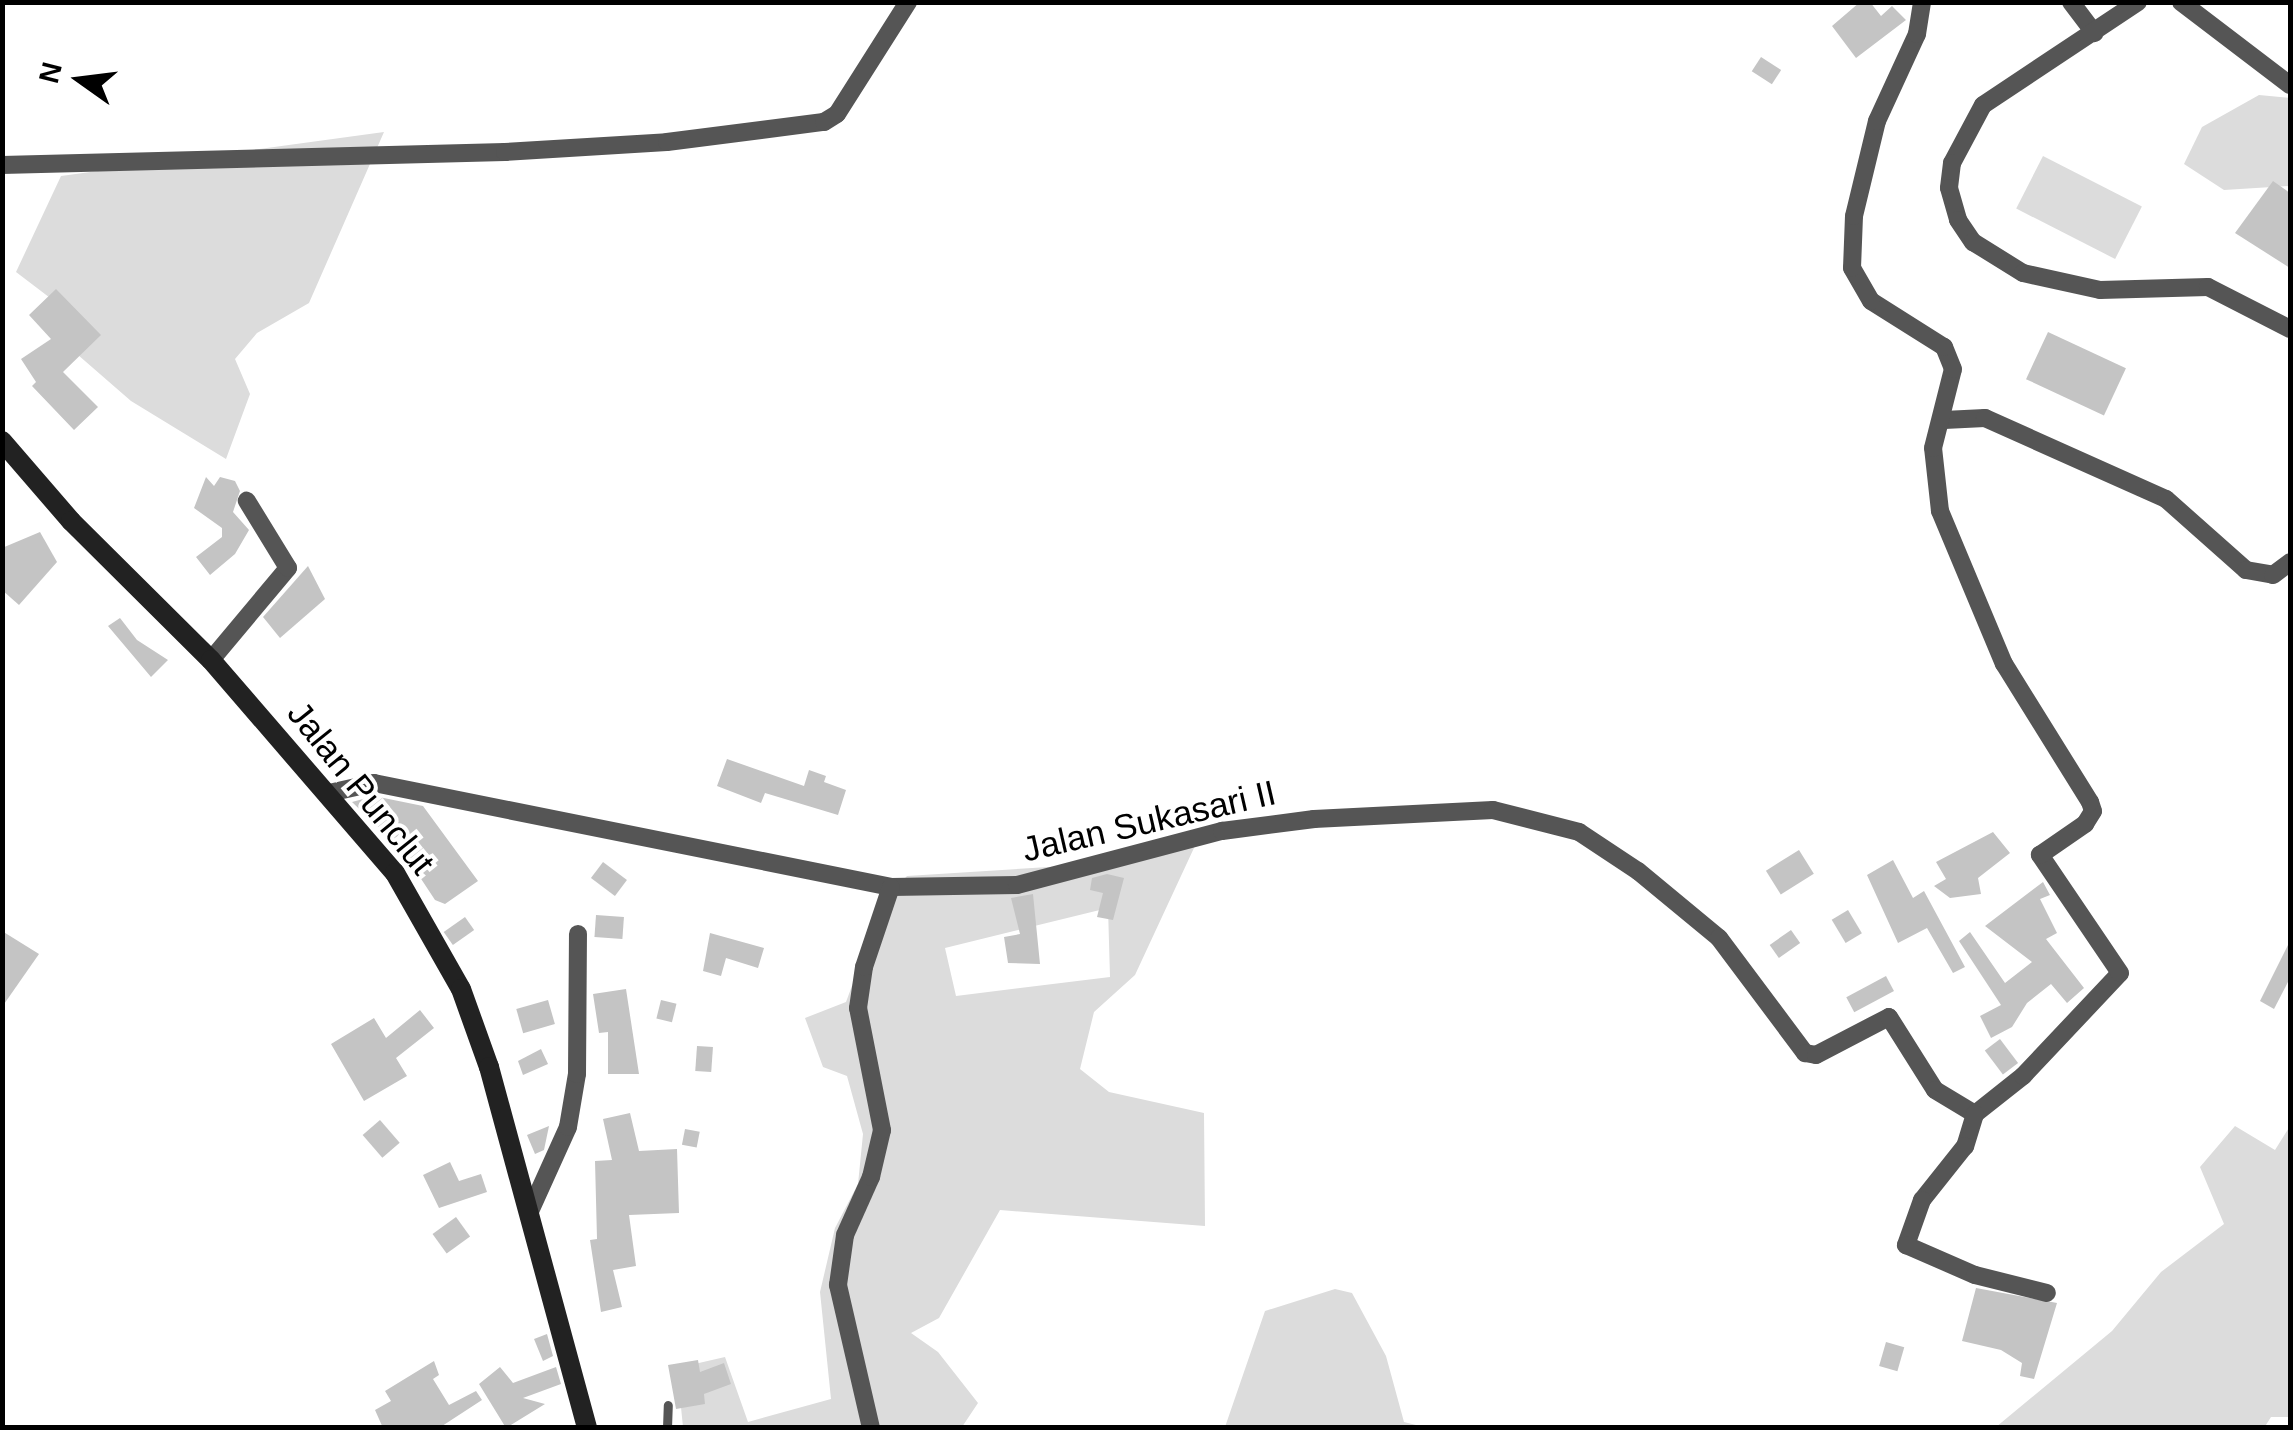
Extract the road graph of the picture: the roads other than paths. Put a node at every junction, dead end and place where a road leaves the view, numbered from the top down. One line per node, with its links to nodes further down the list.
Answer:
1 (908, 2): 8 (street)
2 (1922, 2): 10 (street)
3 (2071, 2): 6 (street)
4 (2138, 2): 6 (street)
5 (2181, 2): 7 (street)
6 (2094, 33): 9 (street)
7 (2290, 84)
8 (2, 165)
9 (2290, 329)
10 (1944, 420): 13 (street); 18 (street)
11 (2, 441): 14 (main road, Jalan Punclut)
12 (247, 501): 14 (street)
13 (2290, 562)
14 (211, 660): 15 (main road, Jalan Punclut)
15 (328, 793): 16 (street, Jalan Sukasari II); 19 (main road, Jalan Punclut)
16 (891, 887): 18 (street, Jalan Sukasari II); 24 (street)
17 (578, 934): 19 (street)
18 (1974, 1114): 20 (street)
19 (531, 1210): 22 (main road, Jalan Punclut)
20 (2046, 1292)
21 (668, 1405): 23 (lane)
22 (587, 1428)
23 (667, 1428)
24 (871, 1428)

